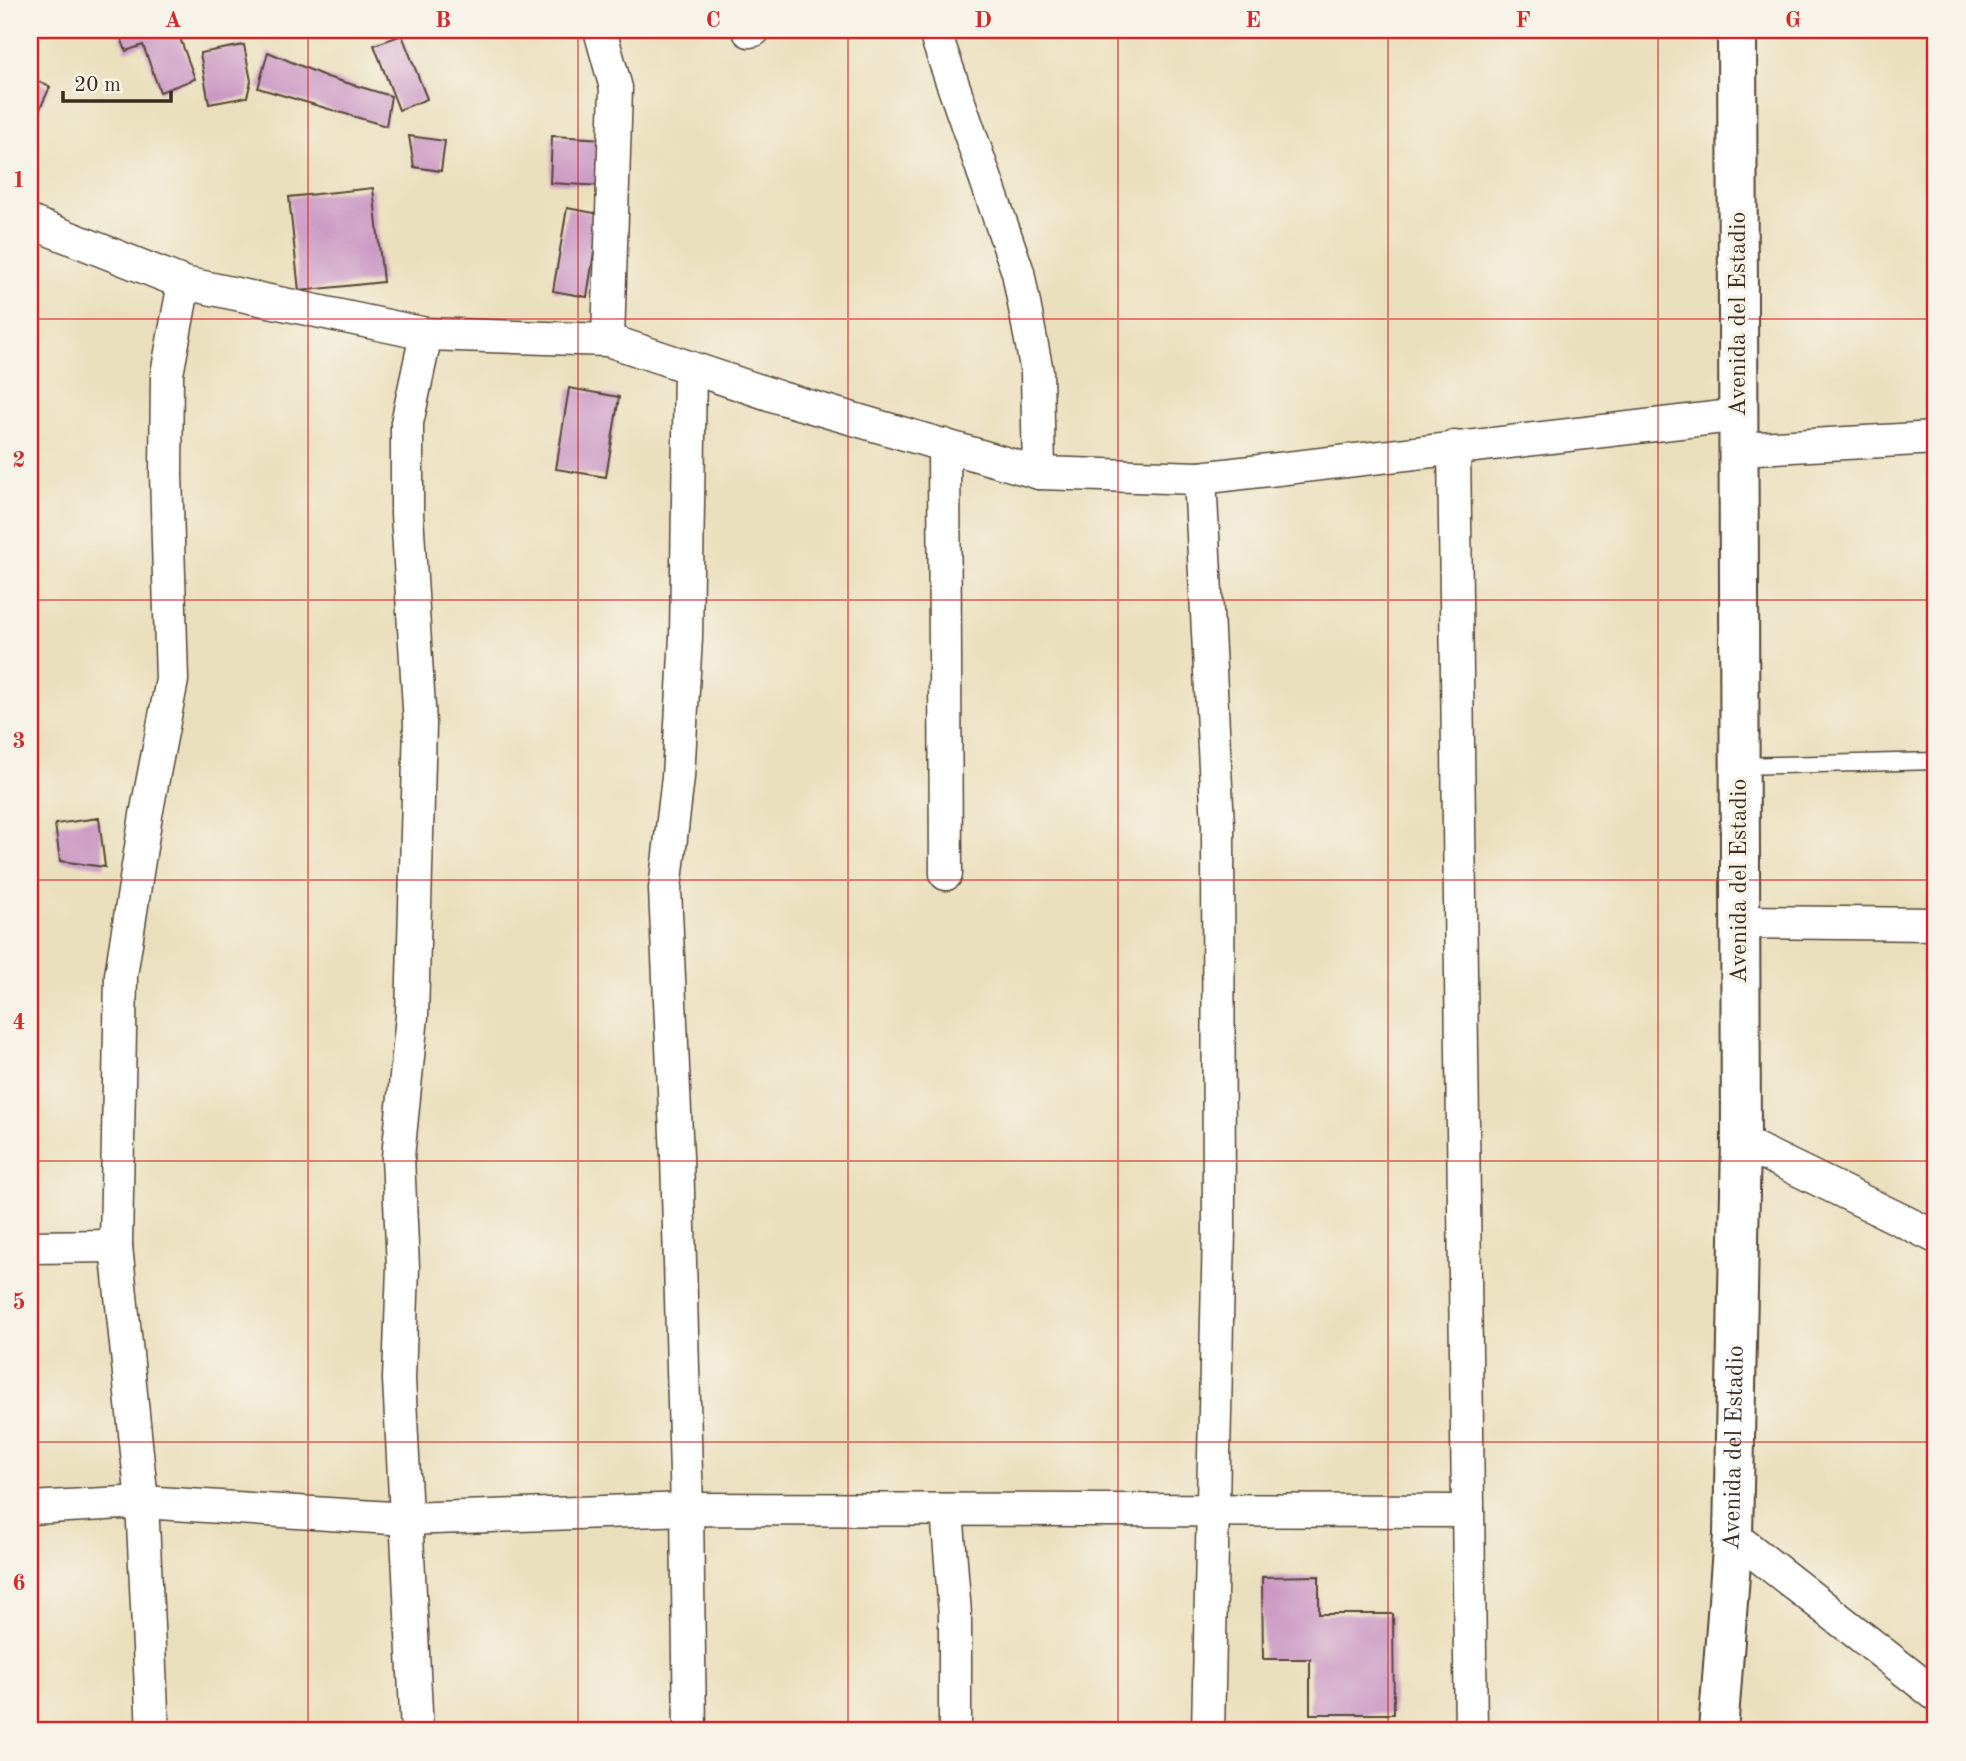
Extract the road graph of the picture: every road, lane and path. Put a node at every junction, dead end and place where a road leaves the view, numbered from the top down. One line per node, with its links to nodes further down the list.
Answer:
1 (600, 30): 7 (street)
2 (934, 30): 13 (street)
3 (1737, 30): 9 (street, Avenida del Estadio)
4 (30, 222): 5 (street)
5 (184, 283): 6 (street); 22 (street)
6 (426, 334): 7 (street); 30 (street)
7 (608, 340): 8 (street)
8 (690, 368): 11 (street); 26 (street)
9 (1740, 432): 10 (street); 12 (street); 16 (street, Avenida del Estadio)
10 (1936, 438)
11 (944, 445): 13 (street); 17 (street)
12 (1454, 447): 14 (street); 29 (street)
13 (1039, 473): 14 (street)
14 (1200, 478): 28 (street)
15 (1936, 761): 16 (lane)
16 (1740, 766): 18 (street, Avenida del Estadio)
17 (946, 874)
18 (1740, 922): 19 (street); 20 (street, Avenida del Estadio)
19 (1936, 924)
20 (1741, 1142): 21 (street); 31 (street, Avenida del Estadio)
21 (1936, 1237)
22 (116, 1245): 23 (street); 24 (street)
23 (30, 1247)
24 (142, 1502): 25 (street); 30 (street); 33 (street)
25 (30, 1508)
26 (687, 1509): 27 (street); 30 (street); 35 (street)
27 (947, 1510): 28 (street); 36 (street)
28 (1213, 1510): 29 (street); 37 (street)
29 (1468, 1511): 38 (street)
30 (407, 1519): 34 (street)
31 (1733, 1536): 32 (street); 39 (street, Avenida del Estadio)
32 (1936, 1695)
33 (153, 1731)
34 (417, 1731)
35 (690, 1731)
36 (955, 1731)
37 (1208, 1731)
38 (1471, 1731)
39 (1718, 1731)

